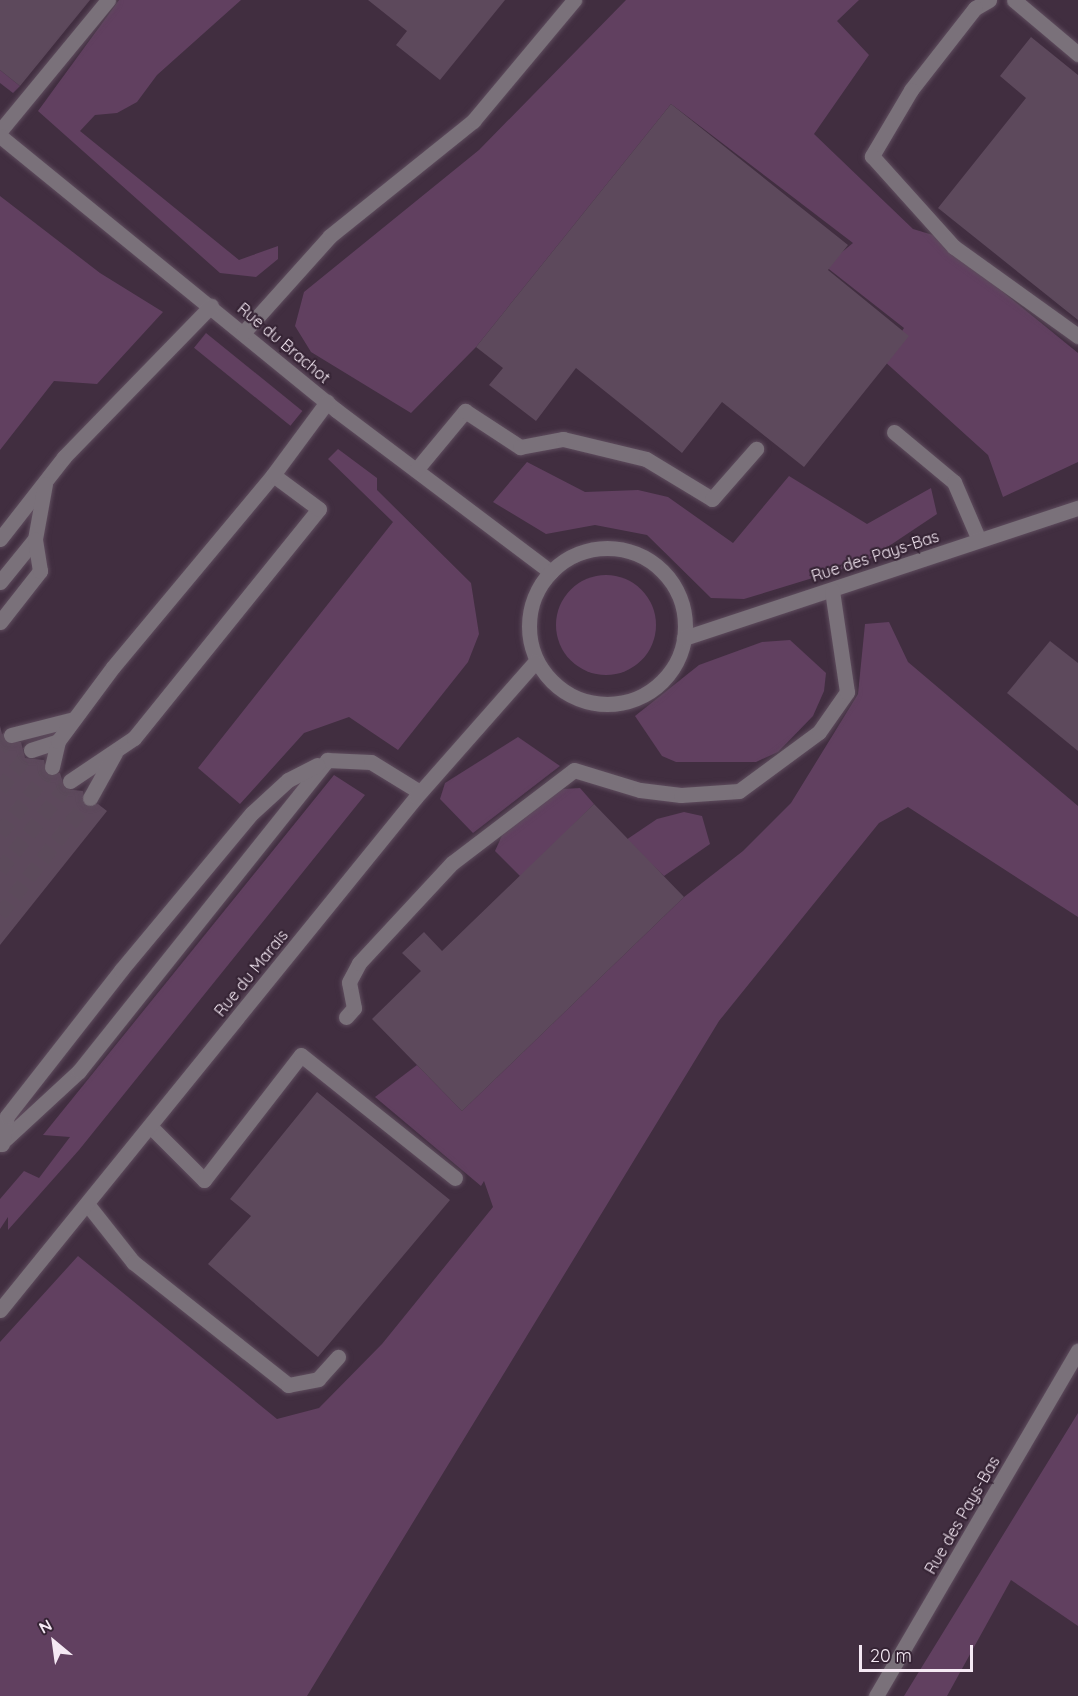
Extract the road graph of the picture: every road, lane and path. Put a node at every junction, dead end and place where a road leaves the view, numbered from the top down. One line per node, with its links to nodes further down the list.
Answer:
1 (108, 0): 6 (street)
2 (574, 0): 8 (street)
3 (989, 0): 9 (street)
4 (1014, 0): 5 (street)
5 (1078, 54)
6 (0, 134): 7 (street, Rue du Brachot)
7 (211, 306): 8 (street, Rue du Brachot); 15 (street)
8 (243, 333): 10 (street, Rue du Brachot)
9 (1078, 336)
10 (327, 402): 13 (street, Rue du Brachot); 14 (street)
11 (894, 432): 19 (street)
12 (756, 449): 13 (street)
13 (416, 470): 20 (street, Rue du Brachot)
14 (273, 475): 26 (street); 29 (street)
15 (46, 481): 17 (street); 18 (street)
16 (1078, 508): 19 (street, Rue des Pays-Bas)
17 (0, 539)
18 (35, 539): 21 (street); 23 (street)
19 (979, 540): 22 (street, Rue des Pays-Bas)
20 (551, 572): 24 (street); 25 (street)
21 (0, 582)
22 (831, 590): 24 (street, Rue des Pays-Bas); 36 (street)
23 (0, 622)
24 (684, 638): 25 (street)
25 (535, 663): 34 (street, Rue du Marais)
26 (74, 719): 27 (street); 28 (street)
27 (11, 735)
28 (58, 741): 30 (street); 32 (street)
29 (117, 749): 33 (street); 35 (street)
30 (31, 750)
31 (327, 760): 34 (street); 38 (street); 38 (street)
32 (52, 767)
33 (70, 781)
34 (420, 792): 37 (street, Rue du Marais)
35 (90, 798)
36 (346, 1017)
37 (151, 1126): 39 (street); 40 (street, Rue du Marais)
38 (1, 1142)
39 (454, 1178)
40 (88, 1205): 41 (street, Rue du Marais); 43 (street)
41 (0, 1310)
42 (1078, 1351): 44 (street, Rue des Pays-Bas)
43 (338, 1357)
44 (876, 1696)

